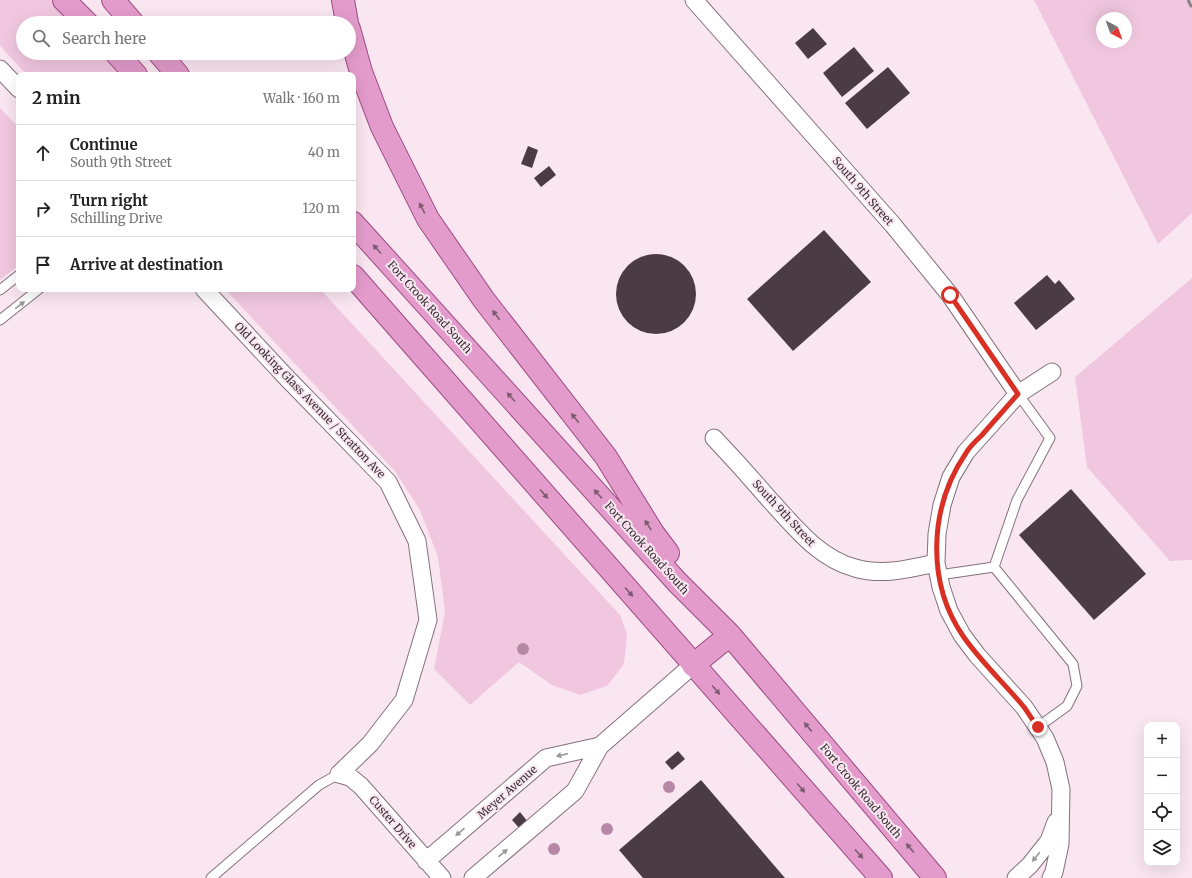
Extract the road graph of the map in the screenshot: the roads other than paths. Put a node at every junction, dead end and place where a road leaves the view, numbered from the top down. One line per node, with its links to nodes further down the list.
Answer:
1 (64, 0): 5 (main road)
2 (113, 0): 6 (main road)
3 (343, 0): 7 (main road)
4 (694, 0): 24 (street, South 9th Street)
5 (80, 16)
6 (127, 16)
7 (346, 16)
8 (356, 54): 29 (main road, one-way to 8)
9 (122, 60): 12 (main road)
10 (165, 60): 13 (main road)
11 (0, 69): 14 (street)
12 (133, 72)
13 (175, 72)
14 (16, 86)
15 (356, 226): 29 (main road, Fort Crook Road South, one-way to 15)
16 (16, 277): 18 (lane)
17 (356, 279): 26 (main road)
18 (0, 290)
19 (35, 292): 22 (lane, one-way to 19)
20 (207, 292): 33 (street, Old Looking Glass Avenue / Stratton Ave)
21 (347, 292): 26 (main road)
22 (0, 320)
23 (1052, 372): 24 (street)
24 (1018, 394): 27 (lane); 28 (street)
25 (714, 438): 28 (street, South 9th Street)
26 (518, 465): 30 (main road, one-way to 30)
27 (994, 567): 28 (lane); 31 (lane)
28 (937, 569): 31 (street)
29 (730, 635): 30 (main road); 40 (main road, Fort Crook Road South, one-way to 29)
30 (693, 665): 32 (street, Meyer Avenue); 39 (main road, one-way to 39)
31 (1038, 727): 34 (street)
32 (600, 746): 35 (street, Meyer Avenue, one-way to 35); 38 (street, Meyer Avenue, one-way to 32)
33 (339, 774): 35 (street, Custer Drive); 36 (lane)
34 (1061, 810): 41 (street, one-way to 41); 42 (street)
35 (426, 861): 37 (street, Custer Drive)
36 (211, 878)
37 (442, 878)
38 (473, 878)
39 (881, 878)
40 (935, 878)
41 (1016, 878)
42 (1051, 878)

